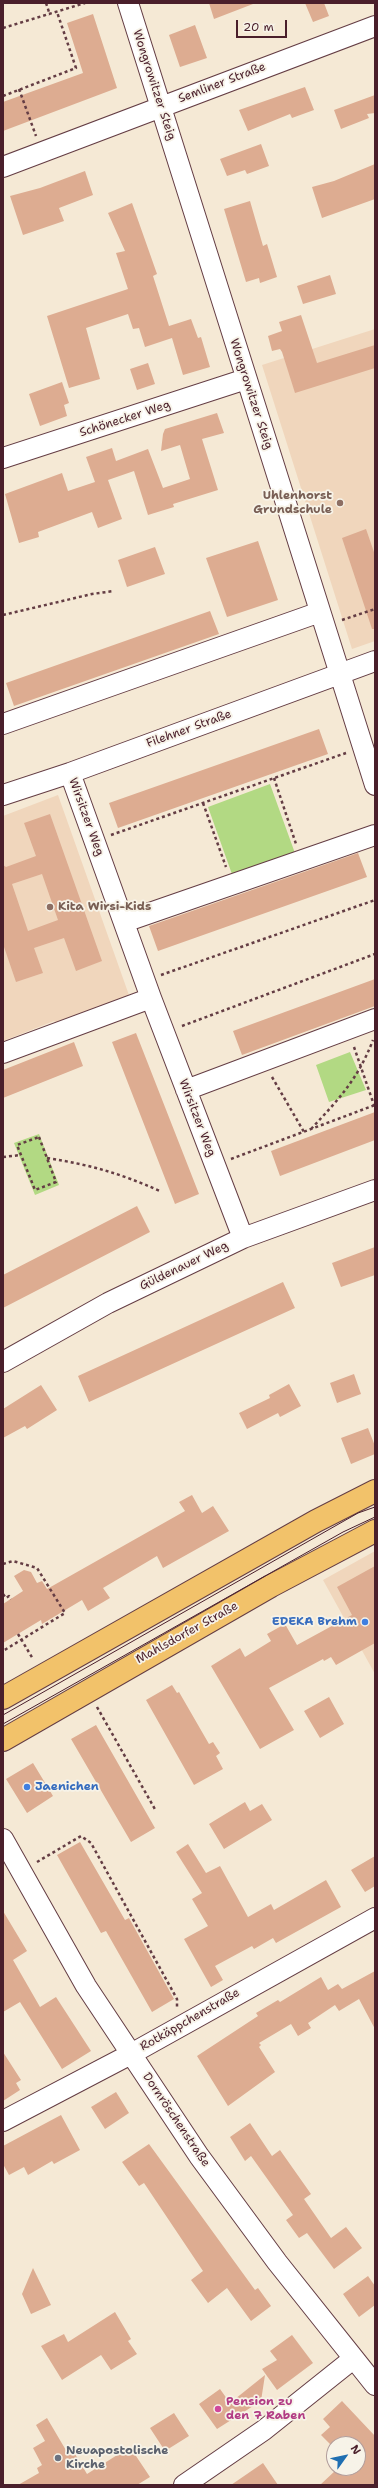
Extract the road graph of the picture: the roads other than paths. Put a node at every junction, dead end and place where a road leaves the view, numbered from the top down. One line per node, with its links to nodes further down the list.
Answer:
1 (128, 3): 3 (street, Wongrowitzer Steig)
2 (375, 26): 3 (street, Semliner Straße)
3 (161, 106): 4 (street, Semliner Straße); 5 (street, Wongrowitzer Steig)
4 (3, 167)
5 (246, 379): 6 (street, Schönecker Weg); 7 (street, Wongrowitzer Steig)
6 (3, 458)
7 (320, 612): 9 (street, Wongrowitzer Steig); 10 (street)
8 (375, 661): 9 (street, Filehner Straße)
9 (340, 674): 11 (street, Filehner Straße); 12 (street, Wongrowitzer Steig)
10 (3, 724)
11 (70, 773): 13 (street, Filehner Straße); 15 (street, Wirsitzer Weg)
12 (375, 785)
13 (3, 794)
14 (375, 835): 15 (street)
15 (124, 922): 16 (street, Wirsitzer Weg)
16 (151, 998): 18 (street); 19 (street, Wirsitzer Weg)
17 (375, 1019): 19 (street)
18 (3, 1052)
19 (186, 1090): 21 (street, Wirsitzer Weg)
20 (375, 1190): 21 (street, Güldenauer Weg)
21 (243, 1238): 22 (street, Güldenauer Weg)
22 (3, 1362)
23 (375, 1491): 25 (main road)
24 (375, 1531): 26 (main road, Mahlsdorfer Straße)
25 (3, 1698)
26 (3, 1740)
27 (3, 1839): 29 (street, Dornröschenstraße)
28 (375, 1918): 29 (street, Rotkäppchenstraße)
29 (131, 2054): 30 (street, Rotkäppchenstraße); 31 (street, Dornröschenstraße)
30 (3, 2121)
31 (353, 2359): 32 (street, Dornröschenstraße); 33 (street)
32 (375, 2385)
33 (184, 2485)

